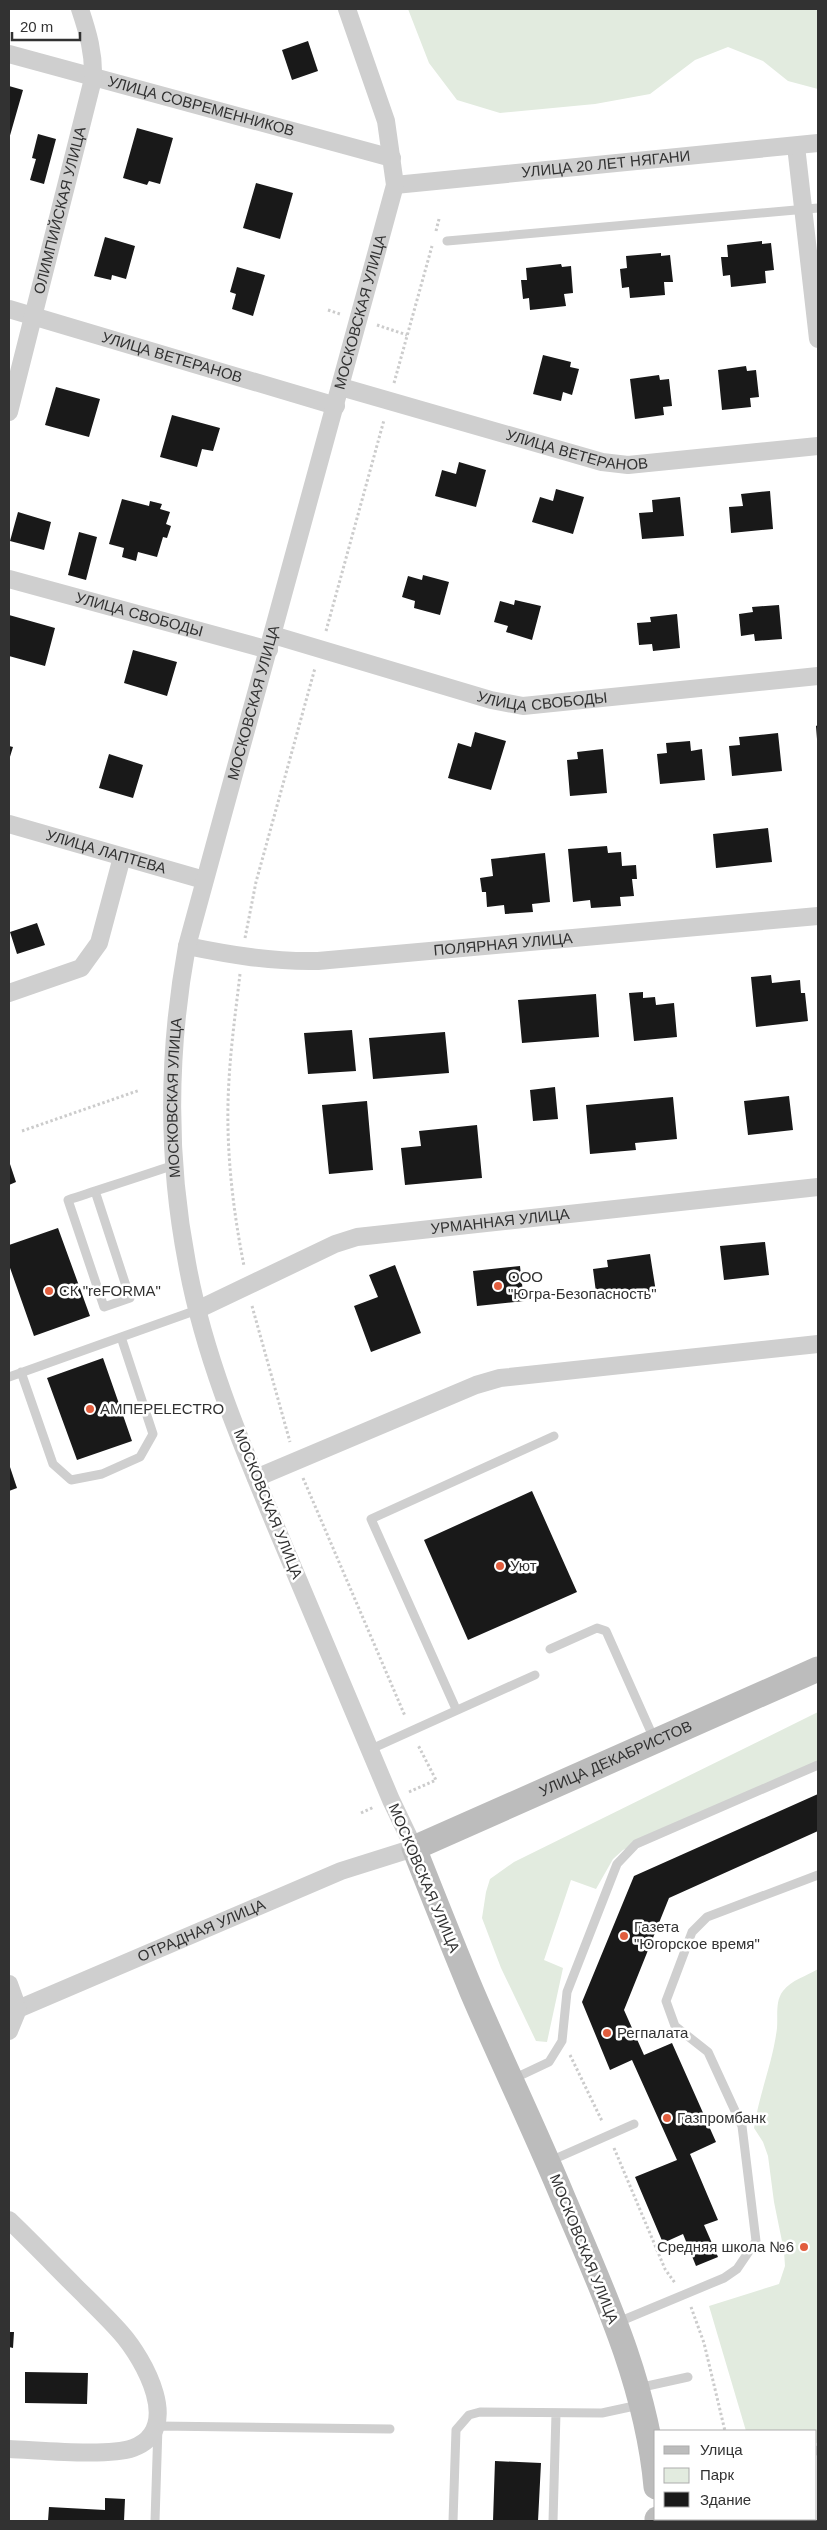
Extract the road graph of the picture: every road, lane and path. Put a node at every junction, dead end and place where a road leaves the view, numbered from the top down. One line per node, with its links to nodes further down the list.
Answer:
1 (80, 9): 4 (street, ОЛИМПИЙСКАЯ УЛИЦА)
2 (347, 9): 7 (street, МОСКОВСКАЯ УЛИЦА)
3 (9, 54): 4 (street, УЛИЦА СОВРЕМЕННИКОВ)
4 (93, 79): 7 (street, УЛИЦА СОВРЕМЕННИКОВ); 13 (street, ОЛИМПИЙСКАЯ УЛИЦА)
5 (818, 143): 6 (street, УЛИЦА 20 ЛЕТ НЯГАНИ)
6 (796, 146): 8 (street, УЛИЦА 20 ЛЕТ НЯГАНИ); 9 (street)
7 (392, 158): 8 (street, МОСКОВСКАЯ УЛИЦА)
8 (395, 185): 15 (street, МОСКОВСКАЯ УЛИЦА)
9 (811, 209): 11 (lane); 14 (street)
10 (439, 219): 16 (path)
11 (448, 241)
12 (9, 309): 13 (street, УЛИЦА ВЕТЕРАНОВ)
13 (34, 316): 17 (street, УЛИЦА ВЕТЕРАНОВ); 18 (street, ОЛИМПИЙСКАЯ УЛИЦА)
14 (818, 339)
15 (341, 387): 16 (street, УЛИЦА ВЕТЕРАНОВ); 17 (street, МОСКОВСКАЯ УЛИЦА)
16 (389, 401): 19 (street, УЛИЦА ВЕТЕРАНОВ); 22 (path)
17 (336, 406): 21 (street, МОСКОВСКАЯ УЛИЦА)
18 (9, 412)
19 (818, 446)
20 (9, 578): 21 (street, УЛИЦА СВОБОДЫ)
21 (271, 642): 22 (street, УЛИЦА СВОБОДЫ); 26 (street, МОСКОВСКАЯ УЛИЦА)
22 (321, 648): 23 (street, УЛИЦА СВОБОДЫ); 29 (path)
23 (818, 676)
24 (9, 824): 25 (street, УЛИЦА ЛАПТЕВА)
25 (122, 858): 26 (street, УЛИЦА ЛАПТЕВА); 30 (street)
26 (204, 880): 28 (street, МОСКОВСКАЯ УЛИЦА)
27 (818, 916): 29 (street, ПОЛЯРНАЯ УЛИЦА)
28 (187, 946): 29 (street, ПОЛЯРНАЯ УЛИЦА); 33 (street, МОСКОВСКАЯ УЛИЦА)
29 (242, 958): 36 (path)
30 (9, 993)
31 (140, 1090): 32 (path)
32 (22, 1131)
33 (174, 1165): 35 (lane); 37 (street, МОСКОВСКАЯ УЛИЦА)
34 (818, 1187): 36 (street, УРМАННАЯ УЛИЦА)
35 (95, 1191): 35 (lane)
36 (248, 1285): 37 (street, УРМАННАЯ УЛИЦА); 43 (path)
37 (197, 1310): 38 (lane); 44 (street, МОСКОВСКАЯ УЛИЦА)
38 (121, 1337): 40 (lane); 40 (lane)
39 (818, 1344): 43 (street)
40 (21, 1372): 41 (lane)
41 (9, 1377)
42 (554, 1436): 48 (lane)
43 (296, 1461): 44 (street); 49 (path)
44 (256, 1478): 51 (street, МОСКОВСКАЯ УЛИЦА)
45 (550, 1649): 50 (lane)
46 (818, 1669): 50 (main road, УЛИЦА ДЕКАБРИСТОВ)
47 (535, 1675): 48 (lane)
48 (456, 1709): 49 (lane)
49 (411, 1730): 51 (lane); 53 (path)
50 (656, 1741): 55 (main road, УЛИЦА ДЕКАБРИСТОВ)
51 (369, 1750): 53 (street, МОСКОВСКАЯ УЛИЦА)
52 (818, 1766): 60 (lane)
53 (391, 1800): 54 (path); 55 (street, МОСКОВСКАЯ УЛИЦА)
54 (361, 1813)
55 (414, 1848): 58 (street, ОТРАДНАЯ УЛИЦА); 61 (main road, МОСКОВСКАЯ УЛИЦА)
56 (818, 1875): 66 (lane)
57 (9, 1984): 58 (street)
58 (18, 2010): 59 (street)
59 (9, 2031)
60 (562, 2041): 61 (lane); 63 (path)
61 (512, 2079): 64 (main road, МОСКОВСКАЯ УЛИЦА)
62 (634, 2124): 63 (lane)
63 (609, 2136): 64 (lane); 66 (path)
64 (548, 2162): 67 (main road, МОСКОВСКАЯ УЛИЦА)
65 (9, 2220): 73 (street)
66 (683, 2294): 67 (lane); 72 (path)
67 (616, 2323): 69 (main road, МОСКОВСКАЯ УЛИЦА)
68 (688, 2377): 69 (lane)
69 (640, 2396): 70 (lane); 75 (main road, МОСКОВСКАЯ УЛИЦА)
70 (556, 2414): 77 (lane); 78 (lane)
71 (390, 2429): 73 (lane)
72 (725, 2430)
73 (155, 2431): 74 (street); 76 (lane)
74 (9, 2449)
75 (654, 2469)
76 (155, 2521)
77 (453, 2521)
78 (553, 2521)

